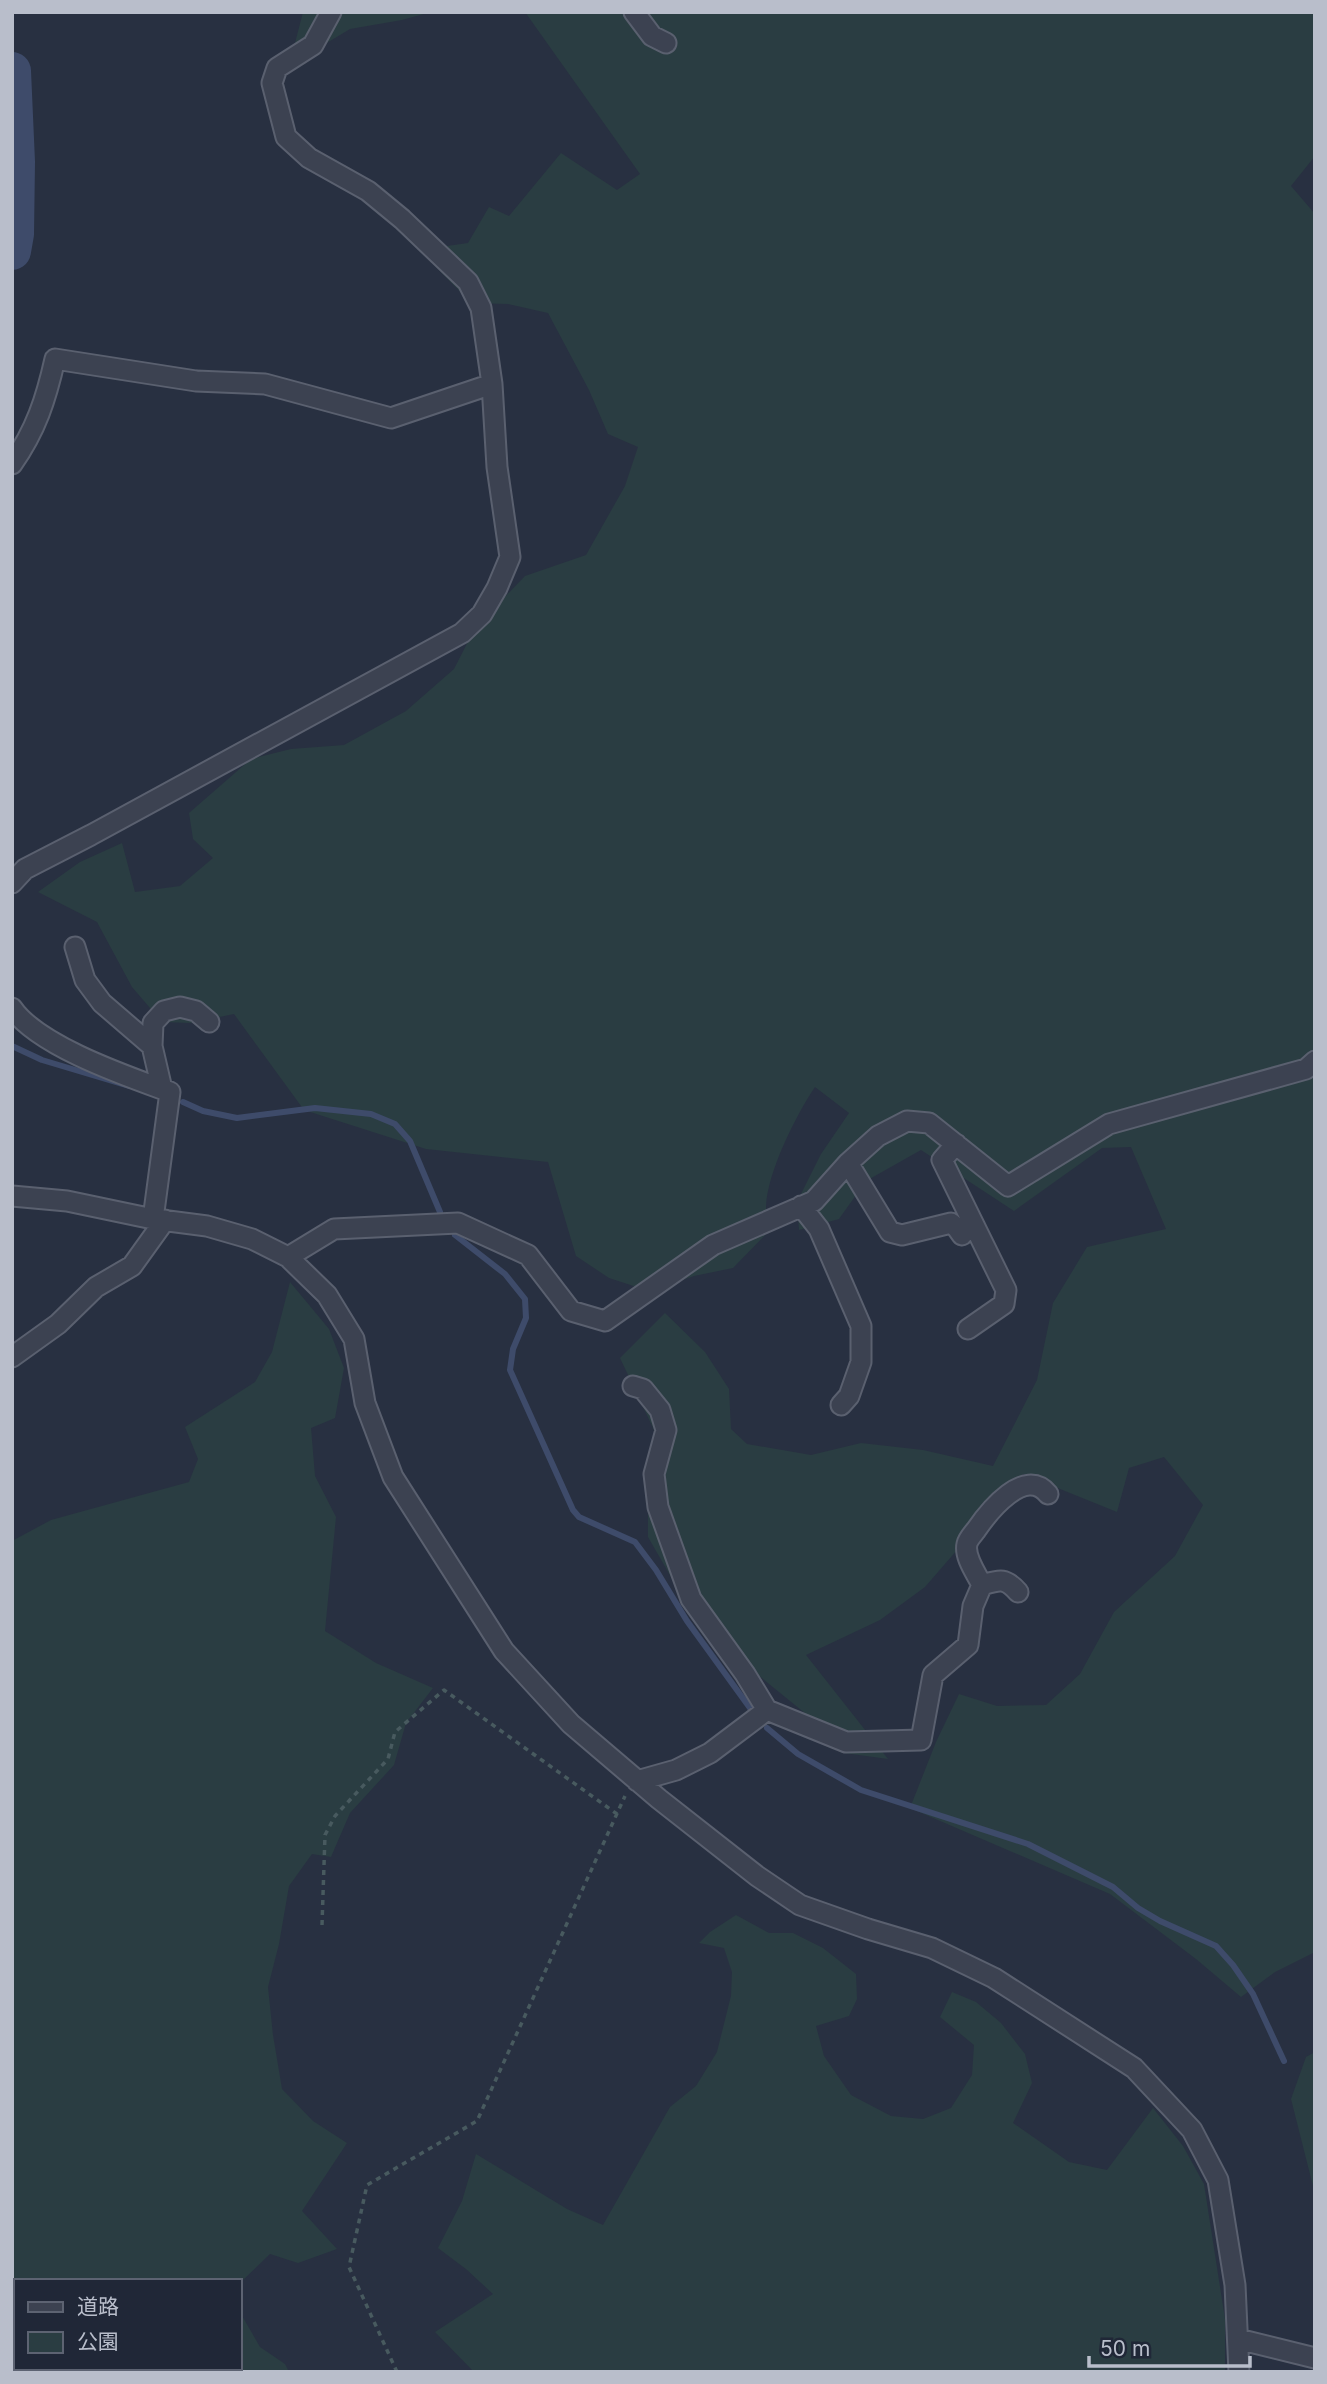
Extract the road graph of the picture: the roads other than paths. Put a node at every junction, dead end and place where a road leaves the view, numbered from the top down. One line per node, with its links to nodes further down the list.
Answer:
1 (331, 12): 4 (street)
2 (634, 12): 3 (street)
3 (666, 43)
4 (492, 384): 5 (street); 6 (street)
5 (12, 464)
6 (12, 883)
7 (75, 947): 10 (street)
8 (12, 1008): 12 (street)
9 (209, 1022): 10 (street)
10 (152, 1046): 12 (street)
11 (1315, 1061): 13 (street)
12 (162, 1089): 17 (street)
13 (956, 1144): 14 (street); 20 (street)
14 (848, 1163): 16 (street); 18 (street)
15 (12, 1196): 17 (street)
16 (801, 1206): 19 (street); 23 (street)
17 (159, 1220): 19 (street); 21 (street)
18 (962, 1235)
19 (288, 1257): 28 (street)
20 (968, 1329)
21 (12, 1357)
22 (633, 1385): 27 (street)
23 (841, 1405)
24 (1048, 1494): 25 (street)
25 (982, 1585): 26 (street); 27 (street)
26 (1018, 1592)
27 (767, 1710): 28 (street)
28 (635, 1780): 29 (street)
29 (1238, 2339): 30 (street); 31 (street)
30 (1315, 2358)
31 (1239, 2372)

